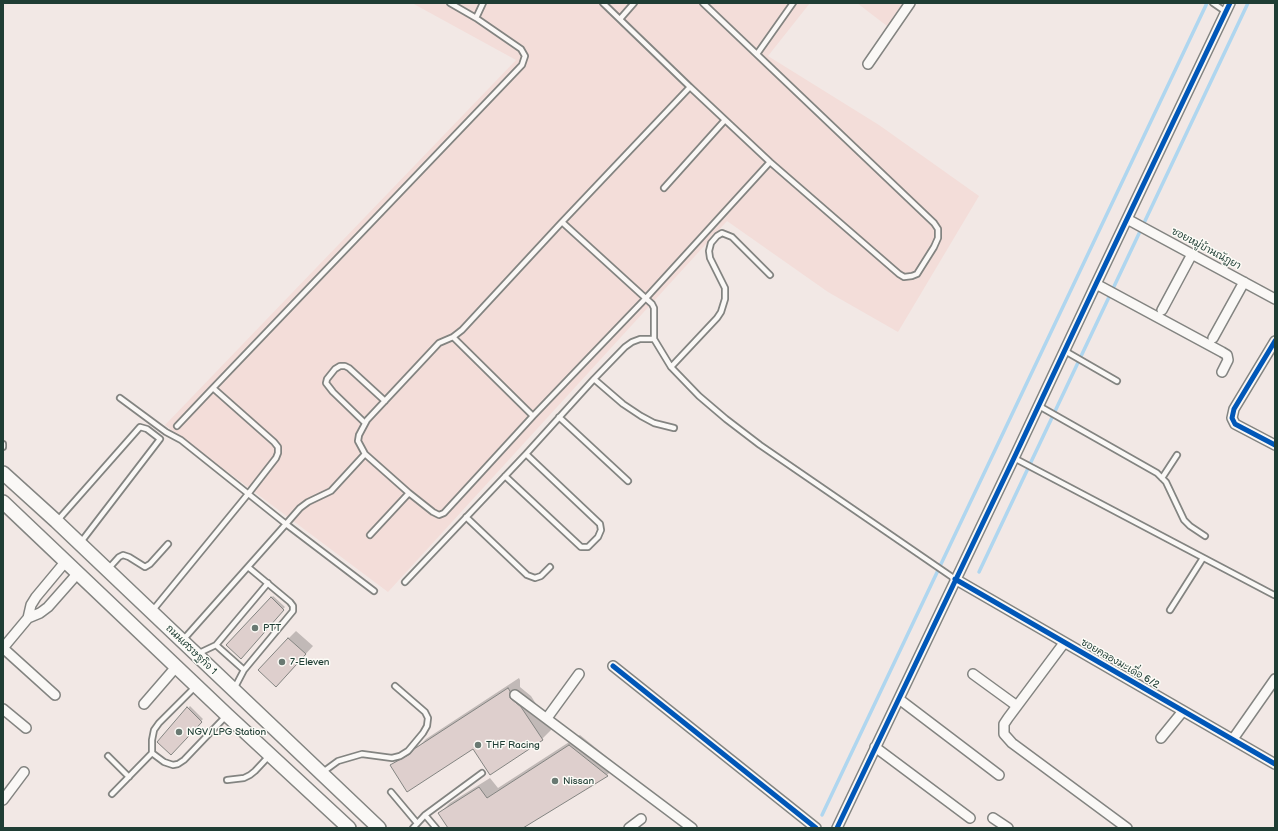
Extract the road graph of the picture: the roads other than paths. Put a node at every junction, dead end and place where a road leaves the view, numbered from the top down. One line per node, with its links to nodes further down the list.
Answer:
1 (450, 3): 11 (lane)
2 (483, 3): 11 (lane)
3 (603, 3): 12 (lane)
4 (634, 3): 12 (lane)
5 (703, 3): 13 (lane)
6 (793, 3): 13 (lane)
7 (910, 3): 14 (street)
8 (1213, 3): 10 (lane)
9 (1230, 3): 10 (street)
10 (1226, 12): 19 (street)
11 (476, 18): 37 (lane)
12 (620, 19): 15 (lane)
13 (757, 54): 17 (lane)
14 (868, 64)
15 (690, 87): 16 (lane); 20 (lane)
16 (725, 120): 17 (lane); 18 (lane)
17 (770, 162): 26 (lane)
18 (664, 188)
19 (1127, 219): 21 (street, ซอยหมู่บ้านณัฏยา); 24 (street)
20 (562, 222): 26 (lane); 28 (lane)
21 (1192, 254): 23 (street, ซอยหมู่บ้านณัฏยา); 27 (street)
22 (770, 275): 33 (lane)
23 (1244, 282): 25 (street, ซอยหมู่บ้านณัฏยา); 29 (street)
24 (1096, 284): 32 (street); 34 (street)
25 (1273, 295)
26 (646, 298): 30 (lane); 41 (lane)
27 (1162, 310)
28 (453, 337): 39 (lane); 41 (lane)
29 (1213, 338)
30 (654, 339): 33 (lane); 35 (lane)
31 (1275, 341): 48 (street)
32 (1065, 351): 36 (lane); 40 (street)
33 (671, 367): 73 (lane)
34 (1222, 372)
35 (594, 379): 42 (lane); 45 (lane)
36 (1118, 381)
37 (213, 388): 44 (lane); 58 (lane)
38 (120, 398): 46 (lane)
39 (385, 401): 43 (lane); 43 (lane)
40 (1039, 406): 52 (street); 55 (lane)
41 (533, 416): 57 (lane)
42 (559, 417): 50 (lane); 56 (lane)
43 (365, 423): 49 (lane)
44 (177, 426)
45 (674, 428)
46 (166, 432): 47 (lane); 58 (lane)
47 (160, 439): 61 (lane); 65 (lane)
48 (1275, 445)
49 (365, 454): 57 (lane); 62 (lane)
50 (526, 454): 54 (lane); 54 (lane)
51 (1177, 456): 55 (lane)
52 (1014, 458): 67 (lane); 73 (street)
53 (3, 473): 61 (main road, ถนนเศรษฐกิจ 1)
54 (505, 476): 60 (lane)
55 (1162, 478): 64 (lane)
56 (628, 481)
57 (409, 493): 63 (lane)
58 (248, 494): 62 (lane); 79 (lane)
59 (3, 502): 68 (main road)
60 (466, 517): 69 (lane); 74 (lane)
61 (56, 521): 65 (main road, ถนนเศรษฐกิจ 1)
62 (286, 524): 70 (lane); 76 (lane)
63 (370, 535)
64 (1205, 536)
65 (80, 543): 71 (main road, ถนนเศรษฐกิจ 1)
66 (168, 544): 71 (lane)
67 (1203, 558): 77 (lane); 78 (lane)
68 (66, 561): 72 (main road); 80 (street)
69 (550, 567)
70 (248, 568): 75 (lane); 81 (lane)
71 (107, 570): 79 (main road, ถนนเศรษฐกิจ 1)
72 (78, 573): 80 (street); 87 (main road)
73 (955, 579): 82 (street, ซอยคลองมะเดื่อ 6/2); 97 (street)
74 (405, 582)
75 (268, 583): 83 (lane); 88 (lane)
76 (374, 591)
77 (1274, 595)
78 (1170, 610)
79 (151, 612): 81 (main road, ถนนเศรษฐกิจ 1)
80 (28, 618): 84 (street)
81 (182, 641): 85 (main road, ถนนเศรษฐกิจ 1)
82 (1064, 643): 99 (street); 101 (street, ซอยคลองมะเดื่อ 6/2)
83 (216, 645): 85 (lane); 88 (lane)
84 (3, 648): 95 (street)
85 (195, 654): 94 (main road, ถนนเศรษฐกิจ 1)
86 (613, 666): 132 (street)
87 (176, 667): 92 (main road); 98 (street)
88 (244, 670): 94 (lane)
89 (579, 674): 103 (street)
90 (973, 674): 99 (street)
91 (1275, 679): 106 (street)
92 (196, 686): 102 (main road); 108 (lane)
93 (395, 686): 113 (lane)
94 (234, 690): 113 (main road, ถนนเศรษฐกิจ 1)
95 (55, 695)
96 (515, 695): 103 (street)
97 (899, 699): 107 (street); 115 (street)
98 (144, 704)
99 (1017, 706): 135 (street)
100 (3, 709): 104 (street)
101 (1183, 711): 105 (street); 106 (street, ซอยคลองมะเดื่อ 6/2)
102 (227, 715): 108 (lane); 109 (main road)
103 (547, 718): 131 (street)
104 (26, 728)
105 (1161, 738)
106 (1232, 739): 111 (street, ซอยคลองมะเดื่อ 6/2)
107 (875, 747): 122 (street); 133 (street)
108 (152, 753): 116 (lane)
109 (270, 755): 117 (lane); 126 (main road)
110 (108, 756): 116 (lane)
111 (1275, 764)
112 (24, 772): 120 (street)
113 (321, 773): 127 (main road, ถนนเศรษฐกิจ 1)
114 (482, 773): 121 (lane)
115 (999, 775)
116 (128, 777): 119 (lane)
117 (227, 780)
118 (391, 792): 125 (lane)
119 (112, 794)
120 (3, 800)
121 (425, 815): 125 (lane); 129 (lane)
122 (970, 818)
123 (993, 818): 134 (street)
124 (641, 819): 130 (street)
125 (417, 823): 128 (lane)
126 (349, 828)
127 (379, 828)
128 (413, 828)
129 (436, 828)
130 (629, 828)
131 (692, 828)
132 (816, 828)
133 (837, 828)
134 (1008, 828)
135 (1127, 828)

